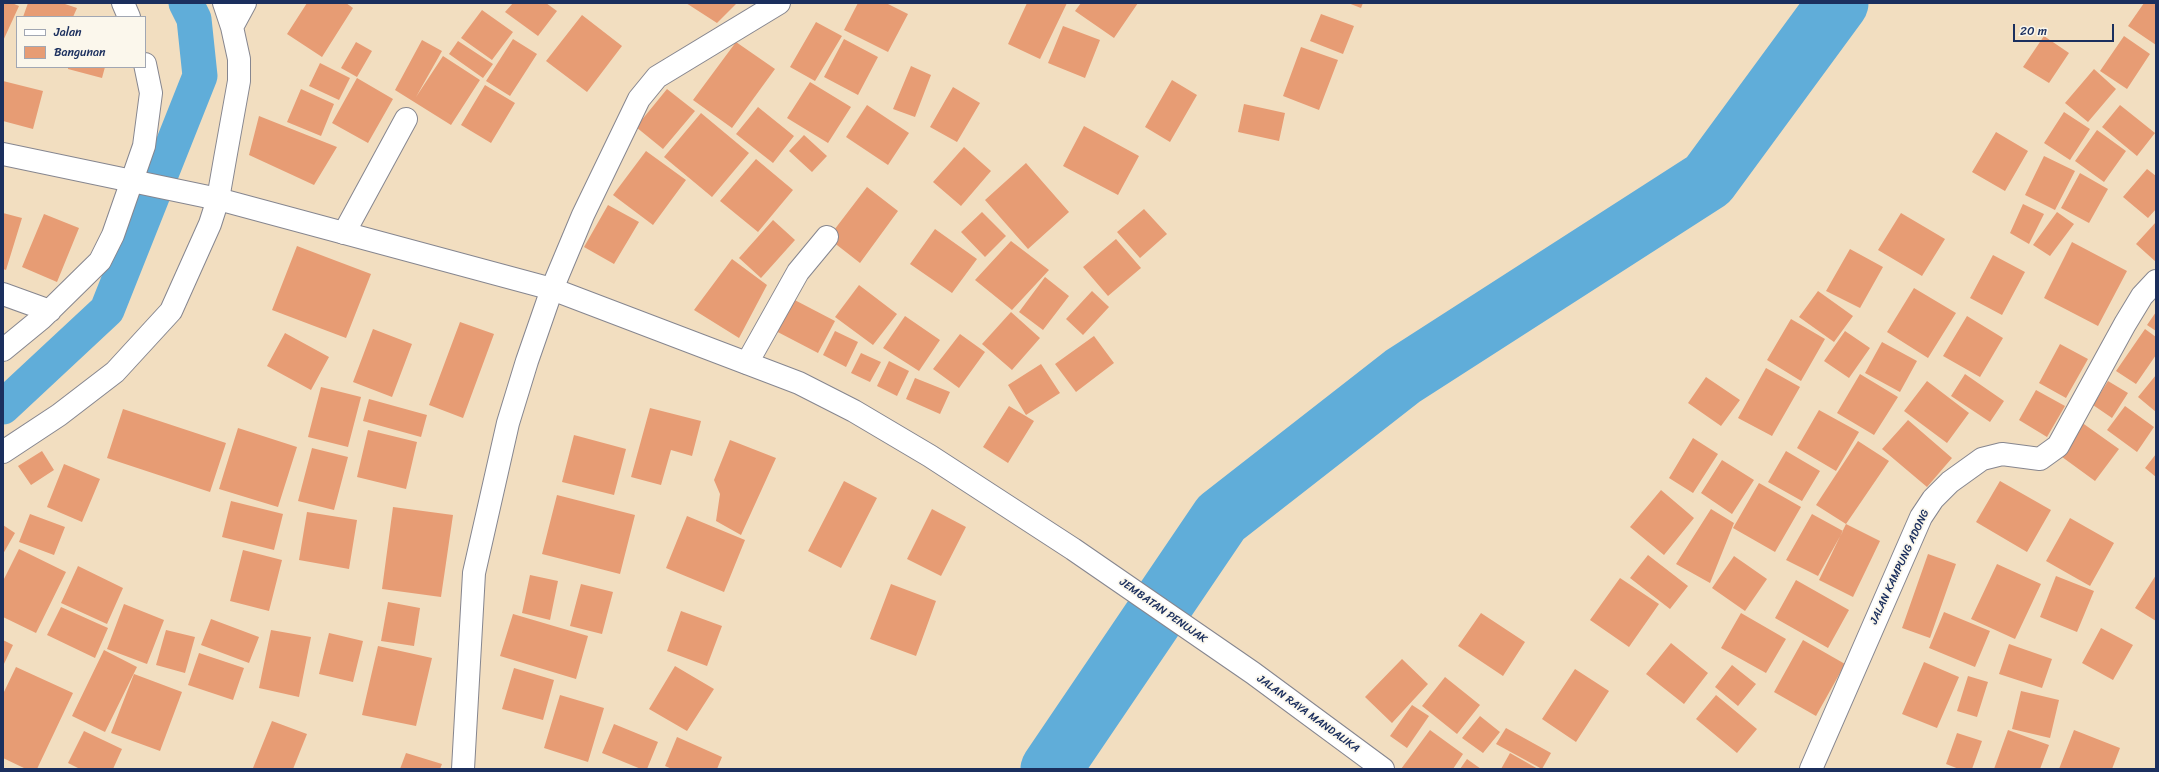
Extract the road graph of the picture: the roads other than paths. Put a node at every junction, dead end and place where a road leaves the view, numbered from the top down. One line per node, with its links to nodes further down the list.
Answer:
1 (123, 3): 5 (street)
2 (224, 3): 6 (street)
3 (245, 3): 6 (street)
4 (778, 3): 15 (street)
5 (128, 16)
6 (232, 27): 11 (street)
7 (146, 68): 10 (street)
8 (406, 119): 12 (street)
9 (3, 154): 10 (street, JEMBATAN PENUJAK)
10 (138, 183): 11 (street, JEMBATAN PENUJAK); 17 (street)
11 (211, 197): 12 (street, JEMBATAN PENUJAK); 20 (street)
12 (344, 233): 15 (street, JEMBATAN PENUJAK)
13 (827, 237): 19 (street)
14 (2156, 282): 24 (street, JALAN KAMPUNG ADONG)
15 (552, 289): 19 (street, JEMBATAN PENUJAK); 22 (street)
16 (3, 294): 17 (street)
17 (50, 311): 18 (street)
18 (3, 350)
19 (747, 363): 21 (street, JEMBATAN PENUJAK)
20 (3, 452)
21 (1253, 673): 23 (street, JALAN RAYA MANDALIKA)
22 (463, 769)
23 (1383, 769)
24 (1811, 769)

